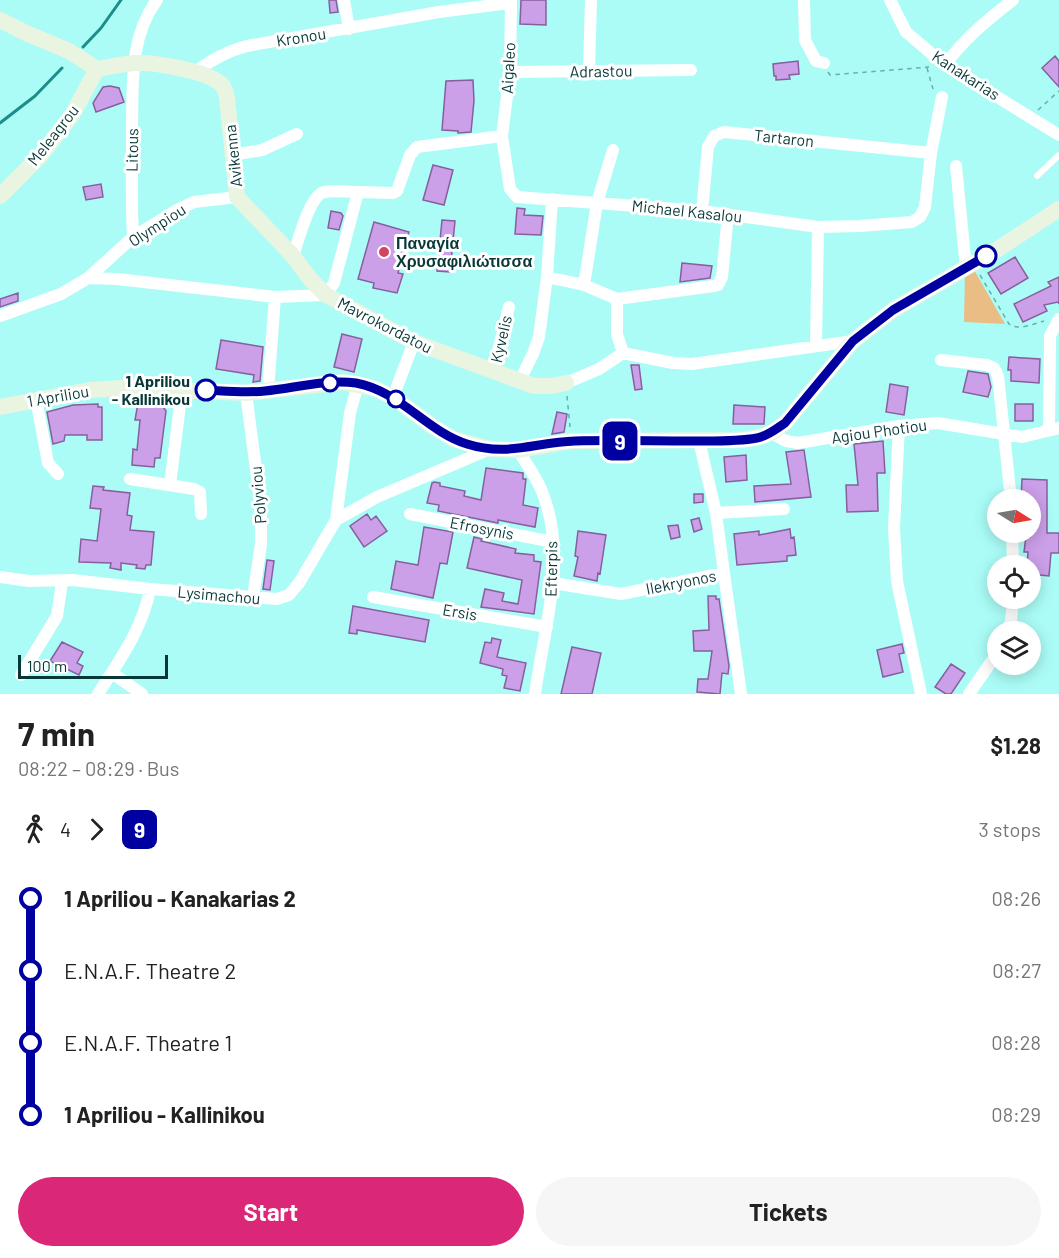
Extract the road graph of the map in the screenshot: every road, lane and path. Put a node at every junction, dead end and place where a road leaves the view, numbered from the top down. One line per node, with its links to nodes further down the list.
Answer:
1 (158, 0): 10 (street, Litous)
2 (344, 0): 9 (street)
3 (591, 0): 16 (street)
4 (804, 0): 11 (street)
5 (890, 0): 12 (street, Kanakarias)
6 (510, 1): 9 (street, Kronou); 18 (street, Aigaleo)
7 (1006, 2): 12 (street)
8 (0, 20): 14 (main road)
9 (349, 29): 17 (street, Kronou)
10 (134, 63): 14 (main road); 17 (main road); 40 (street, Litous)
11 (824, 63): 13 (path)
12 (945, 65): 13 (path); 21 (street, Kanakarias)
13 (927, 67): 20 (path)
14 (97, 69): 32 (main road, Meleagrou)
15 (692, 70): 16 (street, Adrastou)
16 (589, 71): 18 (street, Adrastou)
17 (195, 72): 27 (main road, Avikenna)
18 (510, 72): 24 (street, Aigaleo)
19 (1059, 92): 21 (path)
20 (942, 97): 26 (street)
21 (1031, 117): 23 (street, Kanakarias)
22 (297, 134): 27 (street)
23 (1059, 135)
24 (502, 136): 31 (street); 34 (street, Michael Kasalou)
25 (613, 150): 35 (street)
26 (931, 153): 37 (street, Tartaron); 39 (street, Michael Kasalou)
27 (232, 155): 33 (main road, Avikenna)
28 (1059, 155): 30 (lane)
29 (956, 166): 42 (street)
30 (1037, 176)
31 (358, 192): 41 (street); 46 (street)
32 (0, 196)
33 (237, 197): 40 (street, Olympiou); 41 (main road, Avikenna)
34 (552, 199): 35 (street, Michael Kasalou); 43 (street)
35 (597, 203): 37 (street, Michael Kasalou); 45 (street)
36 (1059, 209): 42 (main road, 1 Apriliou)
37 (702, 211): 38 (street, Michael Kasalou)
38 (728, 214): 39 (street, Michael Kasalou); 48 (street)
39 (818, 227): 54 (street)
40 (133, 237): 44 (street, Olympiou)
41 (293, 256): 46 (main road, Avikenna)
42 (970, 266): 51 (path); 52 (main road, 1 Apriliou)
43 (547, 277): 45 (street); 58 (street)
44 (88, 278): 47 (street, Mavrokordatou); 50 (street)
45 (584, 285): 48 (street)
46 (327, 295): 47 (street, Mavrokordatou); 53 (main road, Mavrokordatou)
47 (275, 297): 62 (street)
48 (617, 299): 55 (street)
49 (509, 307): 57 (street, Kyvelis)
50 (0, 316)
51 (1058, 321): 68 (street)
52 (853, 341): 54 (street); 69 (main road, 1 Apriliou)
53 (414, 342): 57 (main road, Mavrokordatou); 64 (street)
54 (816, 346): 55 (street)
55 (623, 353): 59 (street, Mavrokordatou)
56 (941, 360): 70 (street)
57 (493, 372): 58 (main road, Mavrokordatou)
58 (519, 382): 59 (main road, Mavrokordatou)
59 (566, 383): 71 (path)
60 (358, 384): 62 (main road, 1 Apriliou); 64 (main road, 1 Apriliou); 83 (street)
61 (182, 389): 63 (main road, 1 Apriliou); 65 (main road, 1 Apriliou); 77 (street)
62 (268, 391): 63 (main road, 1 Apriliou)
63 (246, 393): 90 (street, Polyviou)
64 (393, 397): 73 (main road, 1 Apriliou)
65 (36, 399): 66 (main road, 1 Apriliou); 75 (street)
66 (0, 407)
67 (899, 426): 69 (street, Agiou Photiou); 70 (street, Agiou Photiou); 100 (street)
68 (1054, 429): 70 (street, Agiou Photiou)
69 (771, 433): 72 (main road, 1 Apriliou)
70 (1003, 435): 78 (street)
71 (571, 441): 72 (main road, 1 Apriliou); 74 (main road, 1 Apriliou)
72 (699, 441): 80 (street)
73 (490, 450): 74 (main road, 1 Apriliou); 83 (street)
74 (518, 450): 84 (street, Efterpis)
75 (58, 474)
76 (130, 479): 77 (street)
77 (170, 484): 81 (street)
78 (1010, 489)
79 (784, 509): 80 (street)
80 (716, 513): 85 (street)
81 (201, 514)
82 (410, 514): 84 (street, Efrosynis)
83 (336, 520): 90 (street, Lysimachou)
84 (553, 542): 88 (street, Efterpis)
85 (724, 573): 88 (street, Ilekryonos); 99 (street, Ilekryonos)
86 (0, 577): 87 (street, Lysimachou)
87 (62, 582): 89 (street, Lysimachou); 95 (street)
88 (553, 583): 92 (street, Efterpis)
89 (150, 589): 90 (street, Lysimachou); 94 (street)
90 (253, 597)
91 (374, 597): 92 (street, Ersis)
92 (547, 627): 98 (street, Efterpis)
93 (987, 668): 101 (street)
94 (112, 673): 96 (street); 97 (street)
95 (21, 675)
96 (98, 694)
97 (142, 694)
98 (535, 694)
99 (741, 694)
100 (921, 694)
101 (969, 694)

